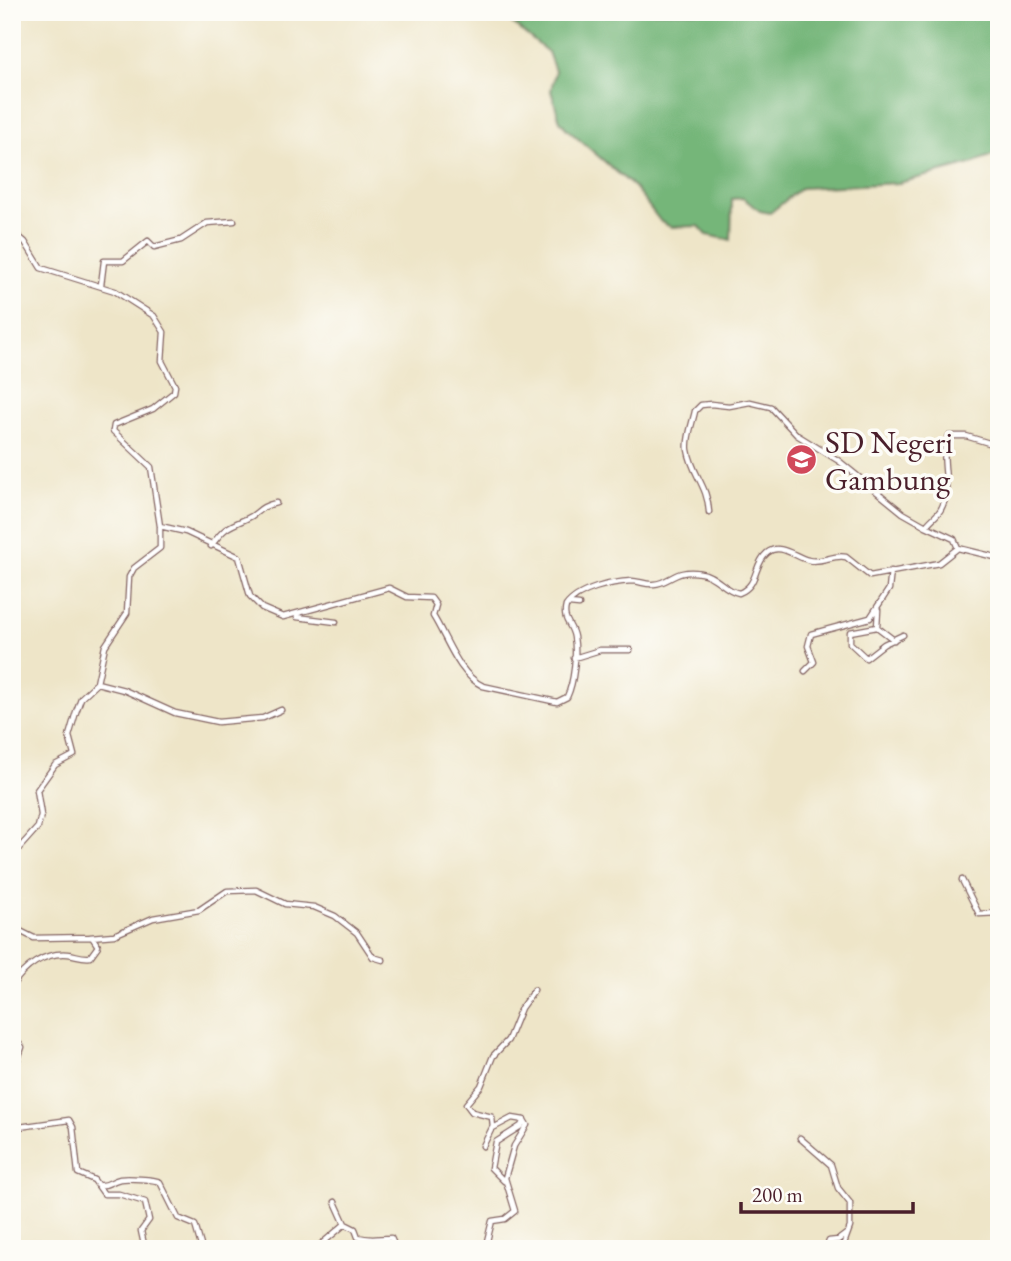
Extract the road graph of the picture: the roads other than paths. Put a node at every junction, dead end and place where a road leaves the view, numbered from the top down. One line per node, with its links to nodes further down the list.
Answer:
1 (234, 221): 3 (street)
2 (12, 231): 3 (street)
3 (101, 285): 8 (street)
4 (999, 446): 7 (street)
5 (276, 503): 9 (street)
6 (709, 512): 7 (street)
7 (927, 524): 10 (street)
8 (160, 526): 9 (street); 24 (street)
9 (211, 546): 16 (street)
10 (957, 548): 11 (street); 12 (street)
11 (999, 558)
12 (891, 571): 13 (street); 15 (street)
13 (568, 604): 14 (street); 22 (street)
14 (579, 606)
15 (878, 609): 18 (street); 23 (street)
16 (283, 617): 17 (street); 22 (street)
17 (336, 622)
18 (877, 627): 20 (street); 20 (street)
19 (902, 635): 20 (street)
20 (894, 640)
21 (630, 650): 22 (street)
22 (574, 658)
23 (806, 671)
24 (97, 683): 25 (street); 26 (street)
25 (281, 710)
26 (12, 856)
27 (962, 880): 28 (street)
28 (999, 913)
29 (12, 927): 30 (street)
30 (90, 937): 31 (street); 32 (street)
31 (383, 960)
32 (12, 986)
33 (534, 990): 38 (street)
34 (12, 1036): 35 (street)
35 (12, 1076)
36 (524, 1120): 38 (street); 41 (street); 41 (street)
37 (12, 1128): 42 (street)
38 (492, 1128): 40 (street)
39 (800, 1138): 45 (street)
40 (483, 1146)
41 (505, 1181): 52 (street)
42 (97, 1185): 48 (street); 49 (street)
43 (335, 1202): 44 (street)
44 (345, 1224): 46 (street); 51 (street)
45 (850, 1227): 53 (street); 54 (street)
46 (319, 1246)
47 (343, 1247): 50 (street)
48 (145, 1249)
49 (202, 1249)
50 (351, 1249)
51 (396, 1249)
52 (485, 1249)
53 (826, 1249)
54 (842, 1249)

